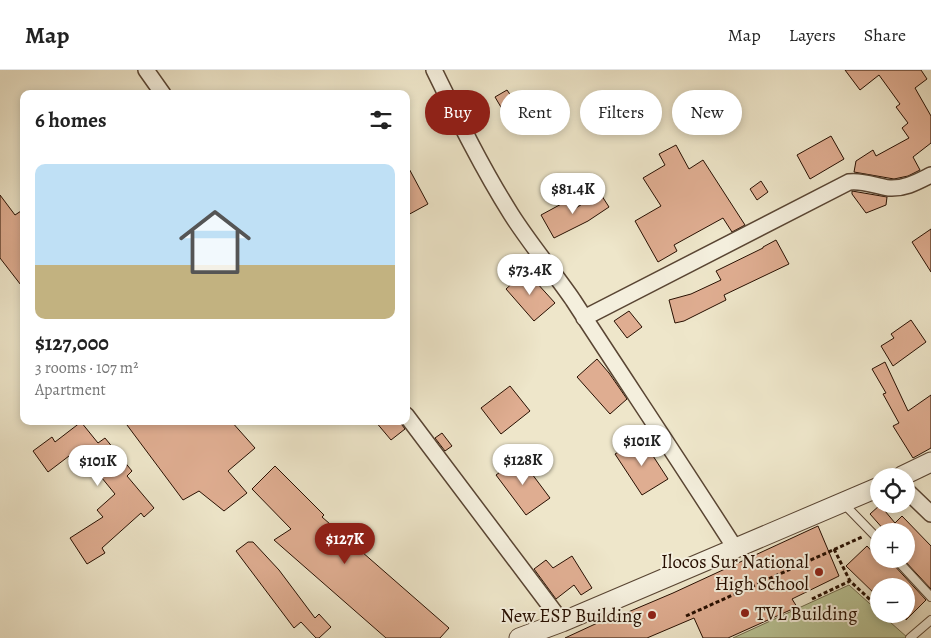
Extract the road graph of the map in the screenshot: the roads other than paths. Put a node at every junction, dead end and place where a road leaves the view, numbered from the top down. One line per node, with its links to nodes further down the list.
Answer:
1 (146, 70): 3 (street)
2 (434, 70): 5 (street)
3 (160, 90)
4 (931, 175): 5 (street)
5 (584, 318): 14 (street)
6 (410, 420): 18 (street)
7 (931, 462): 8 (street)
8 (915, 470)
9 (870, 491): 11 (street)
10 (915, 499): 12 (street)
11 (843, 502): 13 (lane); 14 (street)
12 (931, 514)
13 (870, 531)
14 (735, 548): 18 (street)
15 (904, 568): 16 (lane)
16 (931, 597)
17 (931, 620): 20 (lane)
18 (562, 622): 19 (street)
19 (520, 638)
20 (910, 638)

